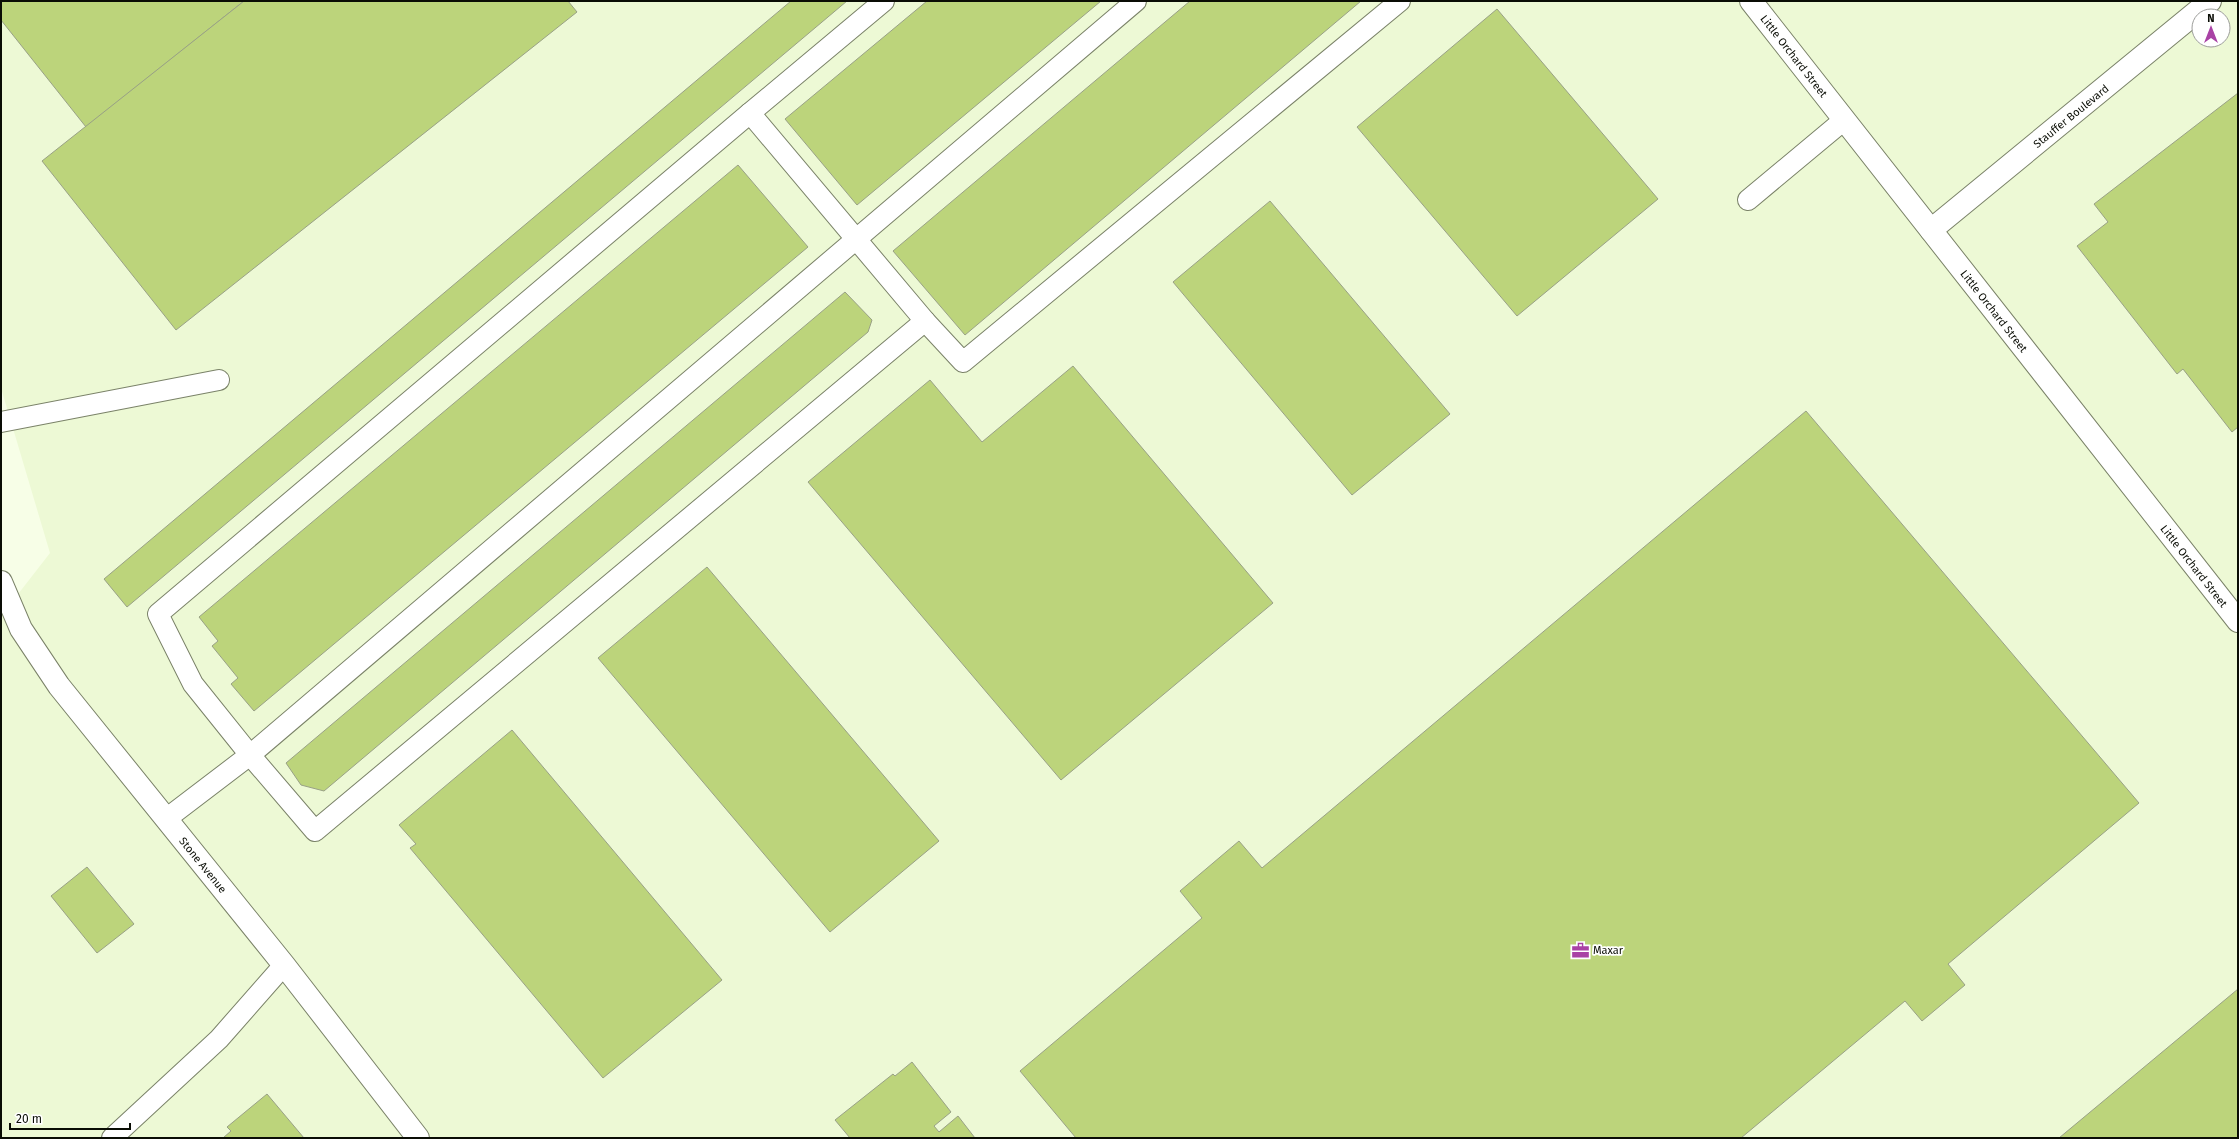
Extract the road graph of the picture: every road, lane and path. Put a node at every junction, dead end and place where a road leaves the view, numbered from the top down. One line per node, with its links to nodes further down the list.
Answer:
1 (884, 1): 6 (lane)
2 (1136, 1): 10 (lane)
3 (1400, 1): 11 (lane)
4 (1751, 1): 7 (street, Little Orchard Street)
5 (2210, 1): 9 (street, Stauffer Boulevard)
6 (750, 113): 10 (lane); 16 (lane)
7 (1844, 120): 8 (lane); 9 (street, Little Orchard Street)
8 (1748, 200)
9 (1931, 230): 15 (street, Little Orchard Street)
10 (856, 240): 11 (lane); 16 (lane)
11 (925, 321): 16 (lane)
12 (219, 380): 13 (lane)
13 (1, 422)
14 (1, 582): 17 (street, Stone Avenue)
15 (2238, 621)
16 (250, 755): 17 (lane)
17 (166, 819): 18 (street, Stone Avenue)
18 (284, 965): 19 (street, Stone Avenue); 20 (lane)
19 (413, 1136)
20 (112, 1138)

